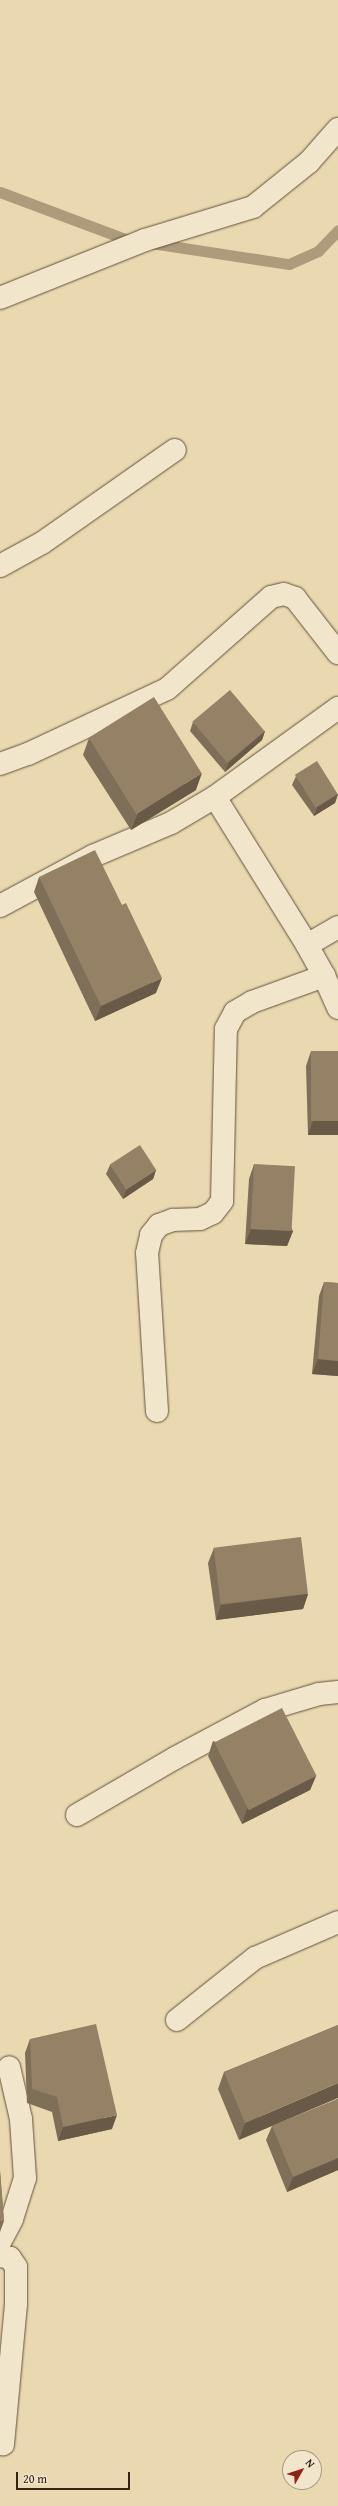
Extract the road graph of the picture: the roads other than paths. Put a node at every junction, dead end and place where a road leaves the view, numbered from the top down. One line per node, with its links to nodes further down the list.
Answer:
1 (338, 130): 2 (street)
2 (0, 298)
3 (175, 450): 4 (street)
4 (0, 566)
5 (338, 653): 7 (street)
6 (338, 708): 8 (street)
7 (0, 764)
8 (215, 798): 9 (street); 11 (street)
9 (0, 906)
10 (338, 927): 11 (street)
11 (307, 945): 12 (street)
12 (324, 976): 13 (street); 14 (street)
13 (338, 1008)
14 (157, 1411)
15 (338, 1692): 16 (street)
16 (77, 1815)
17 (338, 1922): 18 (street)
18 (177, 2020)
19 (9, 2067): 20 (street)
20 (0, 2242)
21 (0, 2256): 22 (street)
22 (3, 2444)

